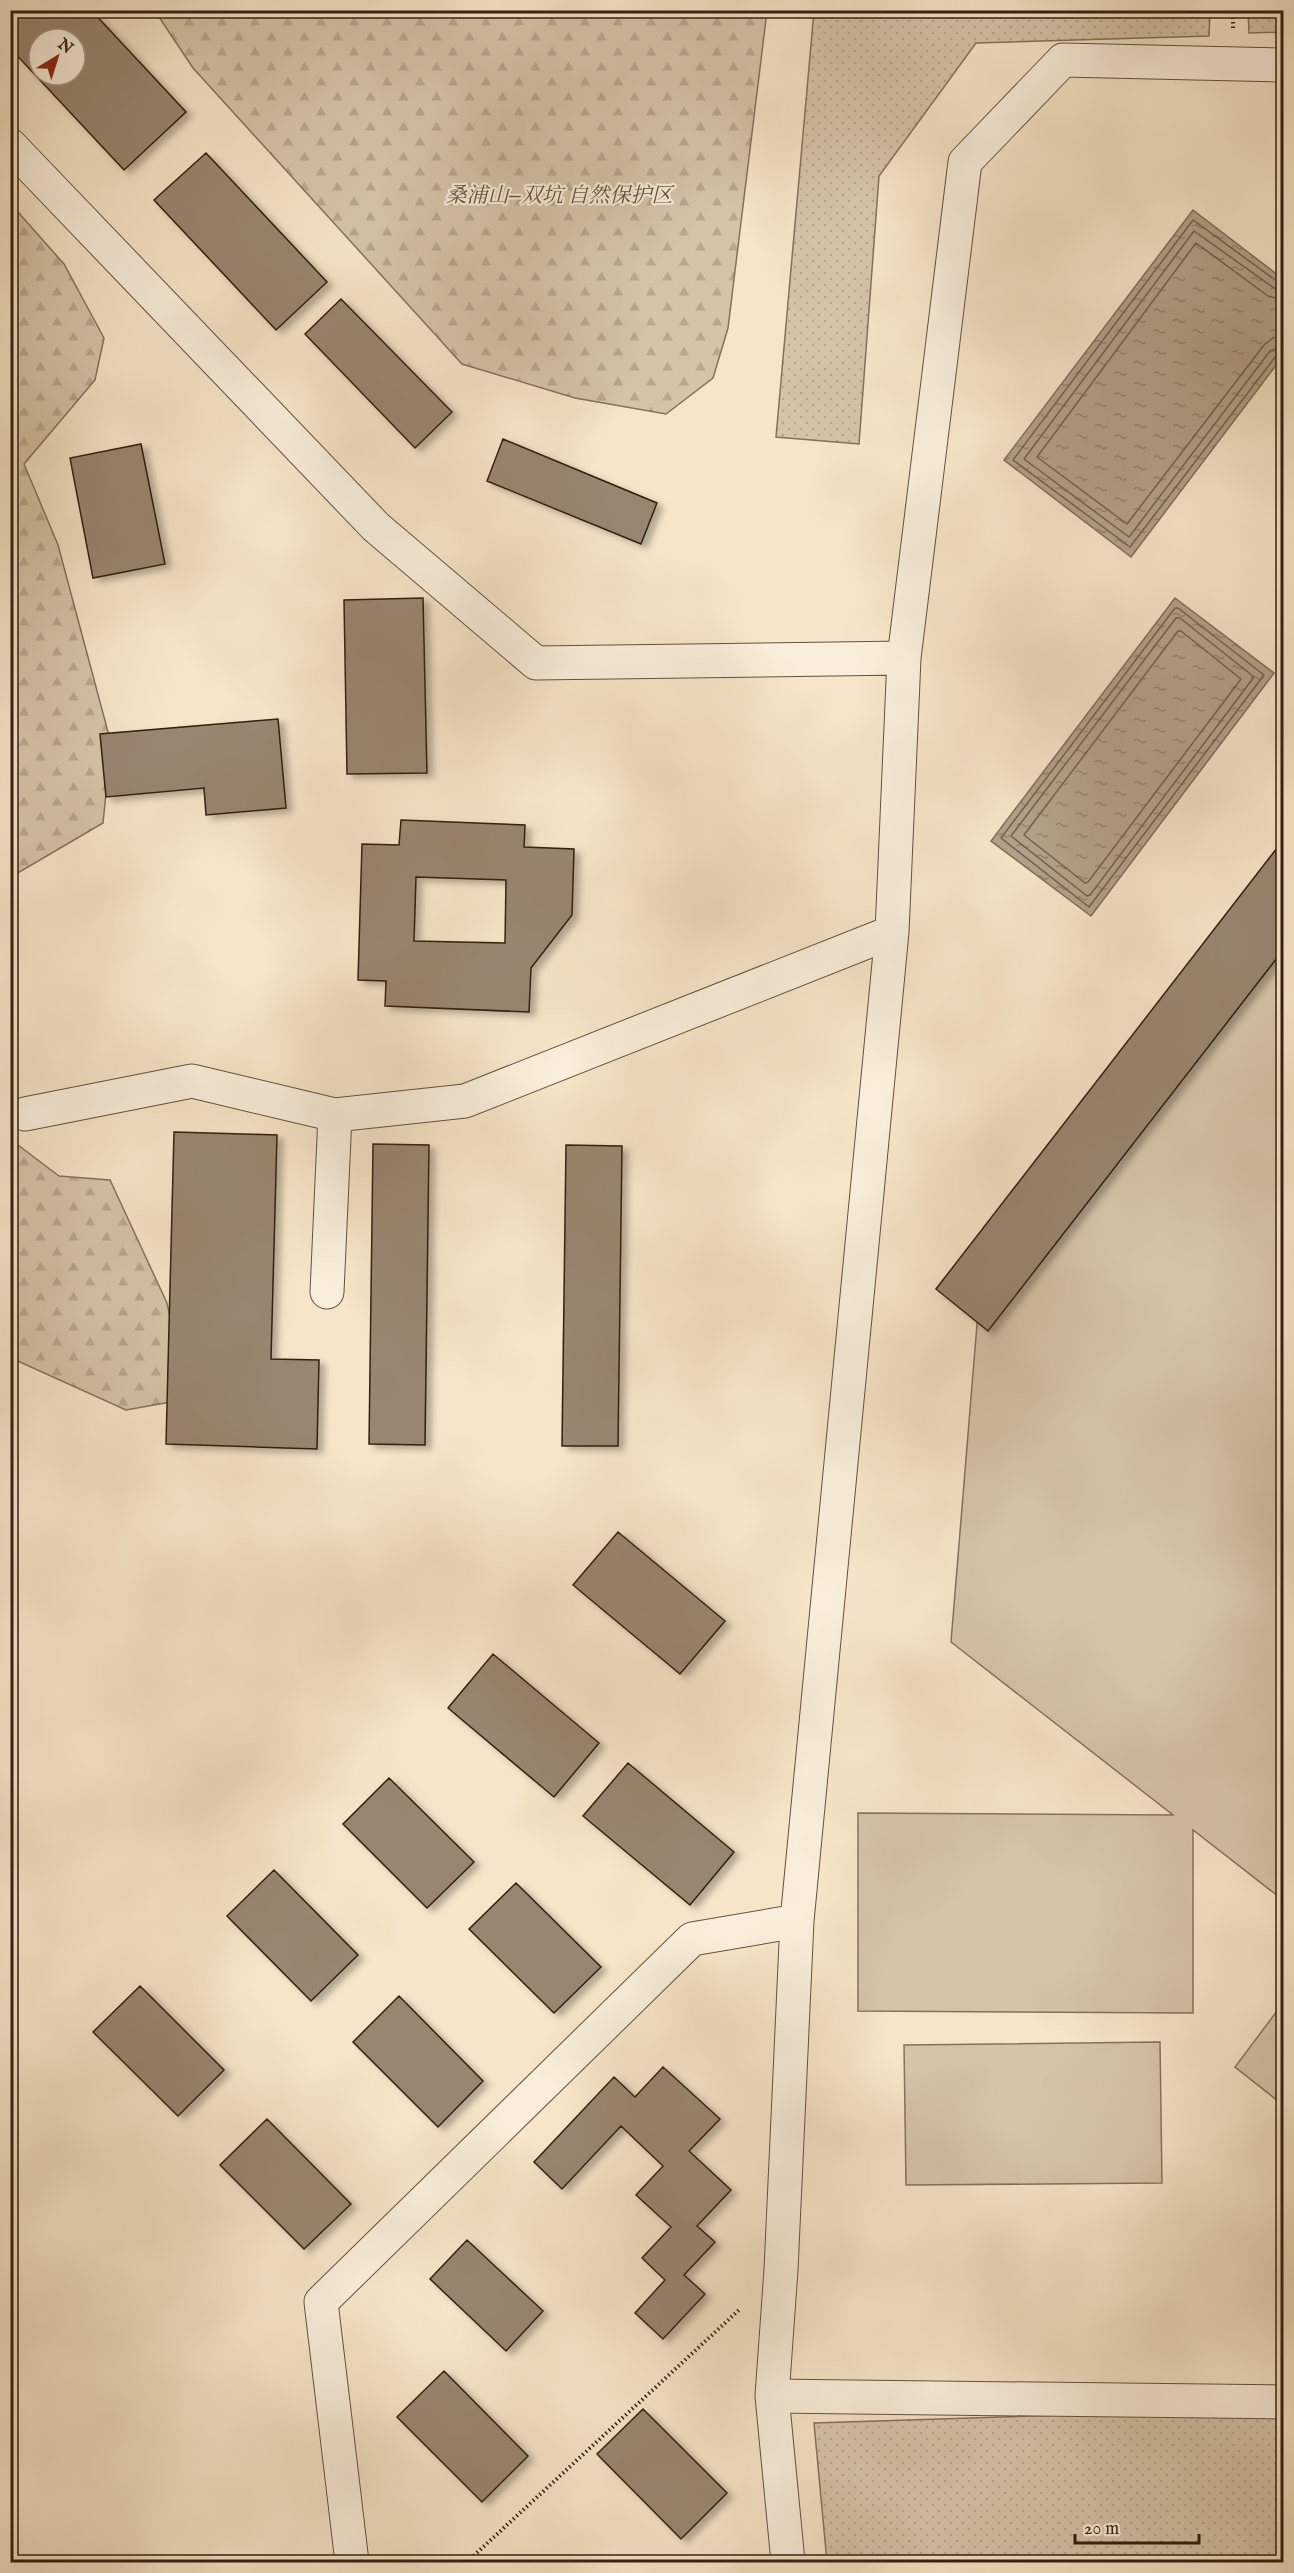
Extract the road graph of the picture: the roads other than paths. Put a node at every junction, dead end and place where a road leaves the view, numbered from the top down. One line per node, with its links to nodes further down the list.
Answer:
1 (1284, 65): 3 (street)
2 (10, 145): 3 (street)
3 (904, 658): 4 (street)
4 (892, 932): 6 (street); 8 (street)
5 (25, 1114): 6 (street)
6 (335, 1114): 7 (street)
7 (327, 1292)
8 (797, 1921): 9 (street); 11 (street)
9 (772, 2396): 10 (street); 12 (street)
10 (1284, 2402)
11 (352, 2562)
12 (788, 2562)

